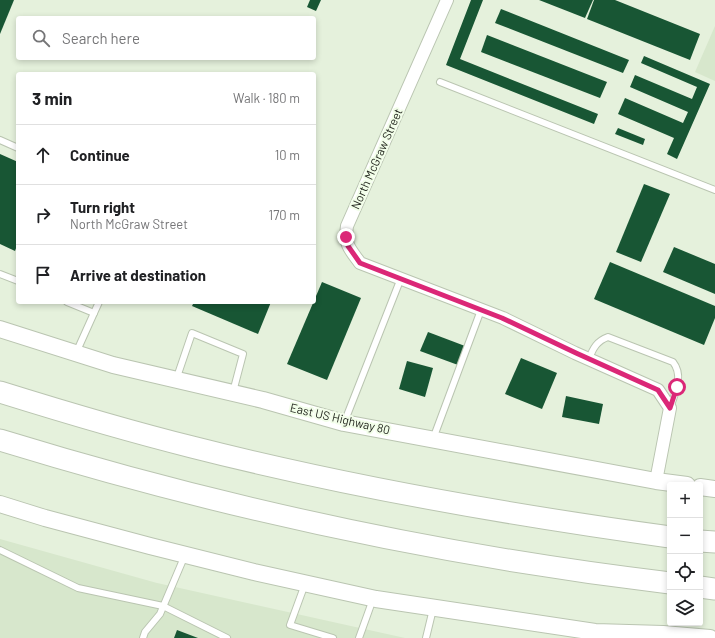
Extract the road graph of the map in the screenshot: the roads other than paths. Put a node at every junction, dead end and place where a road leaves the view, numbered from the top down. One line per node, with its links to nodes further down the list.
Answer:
1 (447, 0): 7 (street, North McGraw Street)
2 (440, 82): 5 (lane)
3 (0, 140): 4 (lane)
4 (16, 147)
5 (715, 190)
6 (0, 274): 8 (lane)
7 (401, 278): 11 (street, North McGraw Street); 20 (lane)
8 (16, 280)
9 (72, 304): 12 (lane)
10 (98, 304): 12 (lane)
11 (481, 310): 15 (street, North McGraw Street); 21 (lane)
12 (94, 314): 14 (lane)
13 (0, 329): 14 (main road, East US Highway 80)
14 (76, 353): 16 (main road, East US Highway 80)
15 (589, 359): 19 (street, North McGraw Street); 19 (lane)
16 (176, 380): 18 (main road, East US Highway 80); 18 (lane)
17 (0, 392): 28 (highway)
18 (233, 393): 20 (main road, East US Highway 80)
19 (670, 408): 23 (street)
20 (344, 423): 21 (main road, East US Highway 80)
21 (433, 439): 23 (main road, East US Highway 80)
22 (0, 440): 34 (highway)
23 (656, 481): 24 (main road, East US Highway 80)
24 (667, 482)
25 (703, 487): 26 (main road)
26 (715, 489)
27 (0, 504): 32 (main road)
28 (667, 537)
29 (703, 540): 30 (highway)
30 (715, 542)
31 (0, 550): 38 (lane)
32 (185, 555): 33 (main road); 38 (lane)
33 (306, 583): 37 (main road); 43 (lane)
34 (667, 583)
35 (703, 587): 36 (highway)
36 (715, 589)
37 (373, 599): 39 (main road); 44 (lane)
38 (163, 606): 41 (lane); 42 (lane)
39 (434, 608): 40 (main road); 45 (lane)
40 (620, 636): 46 (main road)
41 (143, 638)
42 (227, 638)
43 (333, 638)
44 (359, 638)
45 (426, 638)
46 (710, 638)

